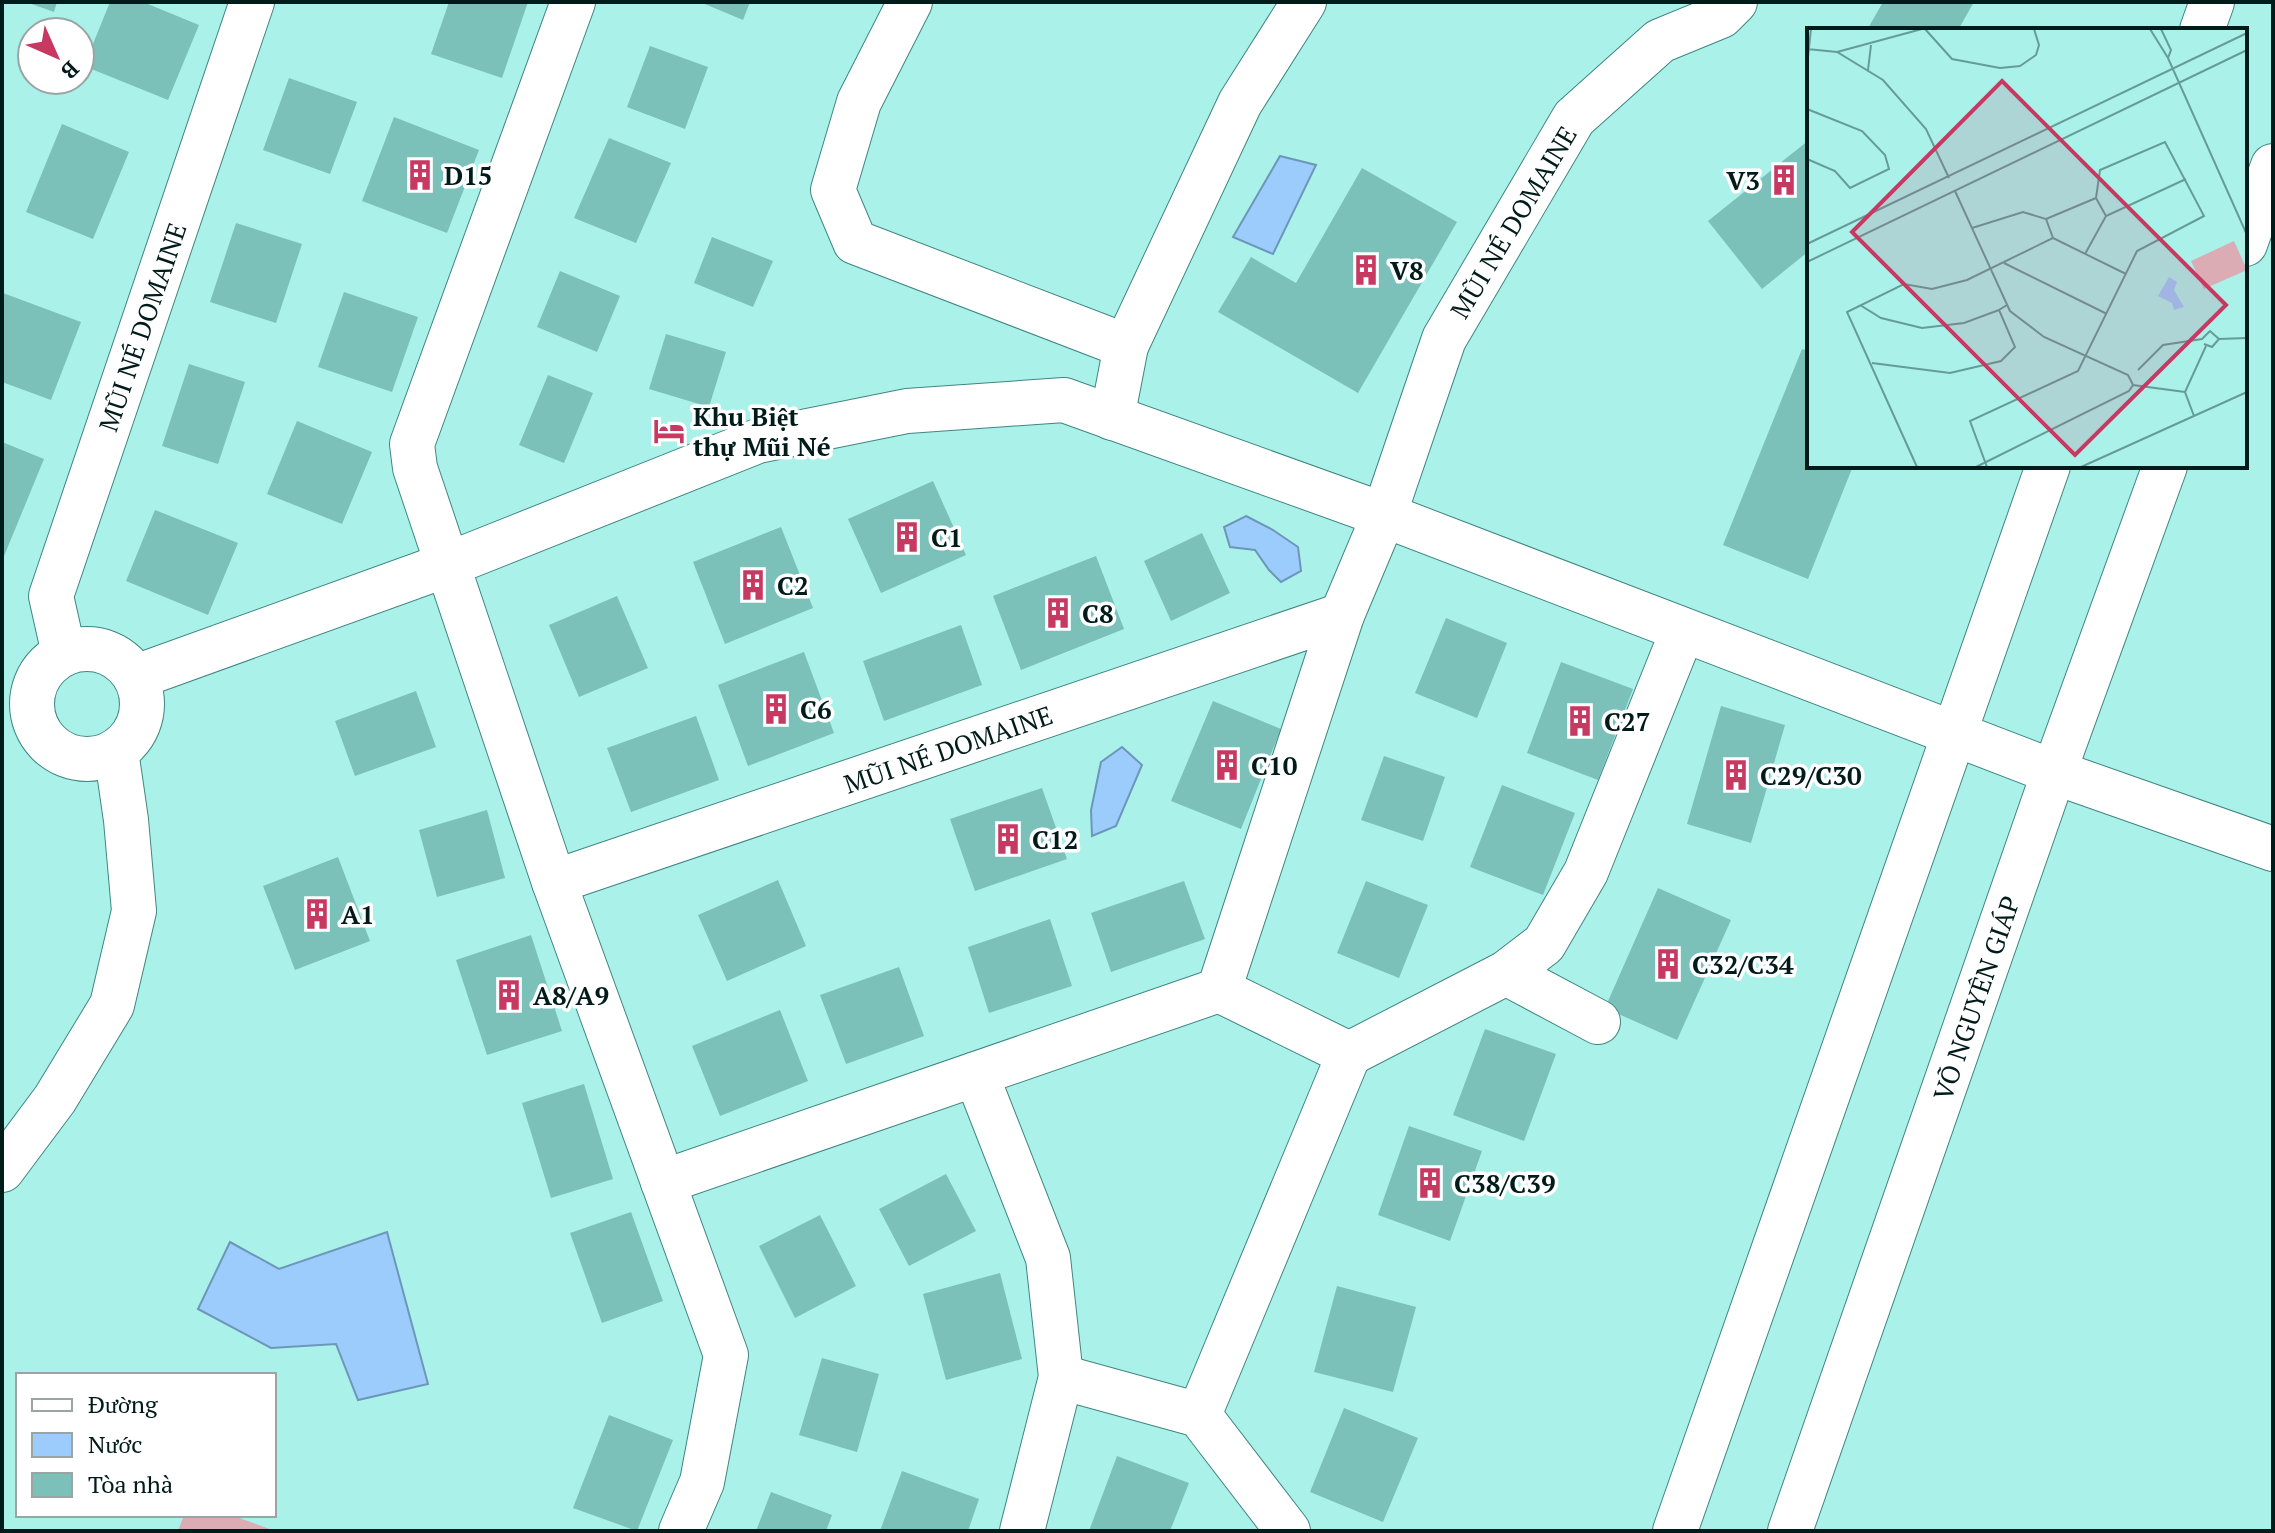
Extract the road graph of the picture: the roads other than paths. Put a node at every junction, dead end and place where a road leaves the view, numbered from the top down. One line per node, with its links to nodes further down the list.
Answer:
1 (252, 2): 18 (street, MŨI NÉ DOMAINE)
2 (573, 2): 15 (street)
3 (910, 2): 10 (street)
4 (1304, 2): 10 (street)
5 (1735, 2): 14 (street, MŨI NÉ DOMAINE)
6 (2212, 2): 7 (street)
7 (2203, 28)
8 (2273, 166): 9 (street)
9 (2247, 238)
10 (1126, 346): 11 (street)
11 (1112, 418): 14 (street); 15 (street)
12 (2047, 468): 21 (street)
13 (2164, 468): 23 (street, VÕ NGUYÊN GIÁP)
14 (1384, 515): 16 (street, MŨI NÉ DOMAINE); 17 (street)
15 (449, 564): 19 (street); 25 (street)
16 (1342, 615): 25 (street, MŨI NÉ DOMAINE); 27 (street, MŨI NÉ DOMAINE)
17 (1683, 630): 21 (street); 26 (street)
18 (64, 654): 19 (street); 20 (street)
19 (136, 677): 22 (street)
20 (17, 718): 22 (street)
21 (1954, 734): 23 (street); 38 (street)
22 (116, 751): 31 (street)
23 (2054, 772): 24 (street); 39 (street, VÕ NGUYÊN GIÁP)
24 (2273, 849)
25 (554, 882): 32 (street)
26 (1506, 973): 28 (street); 29 (street)
27 (1219, 990): 29 (street); 30 (street)
28 (1598, 1022)
29 (1349, 1054): 34 (street)
30 (976, 1074): 32 (street); 33 (street)
31 (2, 1170)
32 (663, 1182): 35 (street)
33 (1061, 1377): 34 (street); 36 (street)
34 (1199, 1415): 37 (street)
35 (681, 1531)
36 (1022, 1531)
37 (1288, 1531)
38 (1675, 1531)
39 (1790, 1531)

